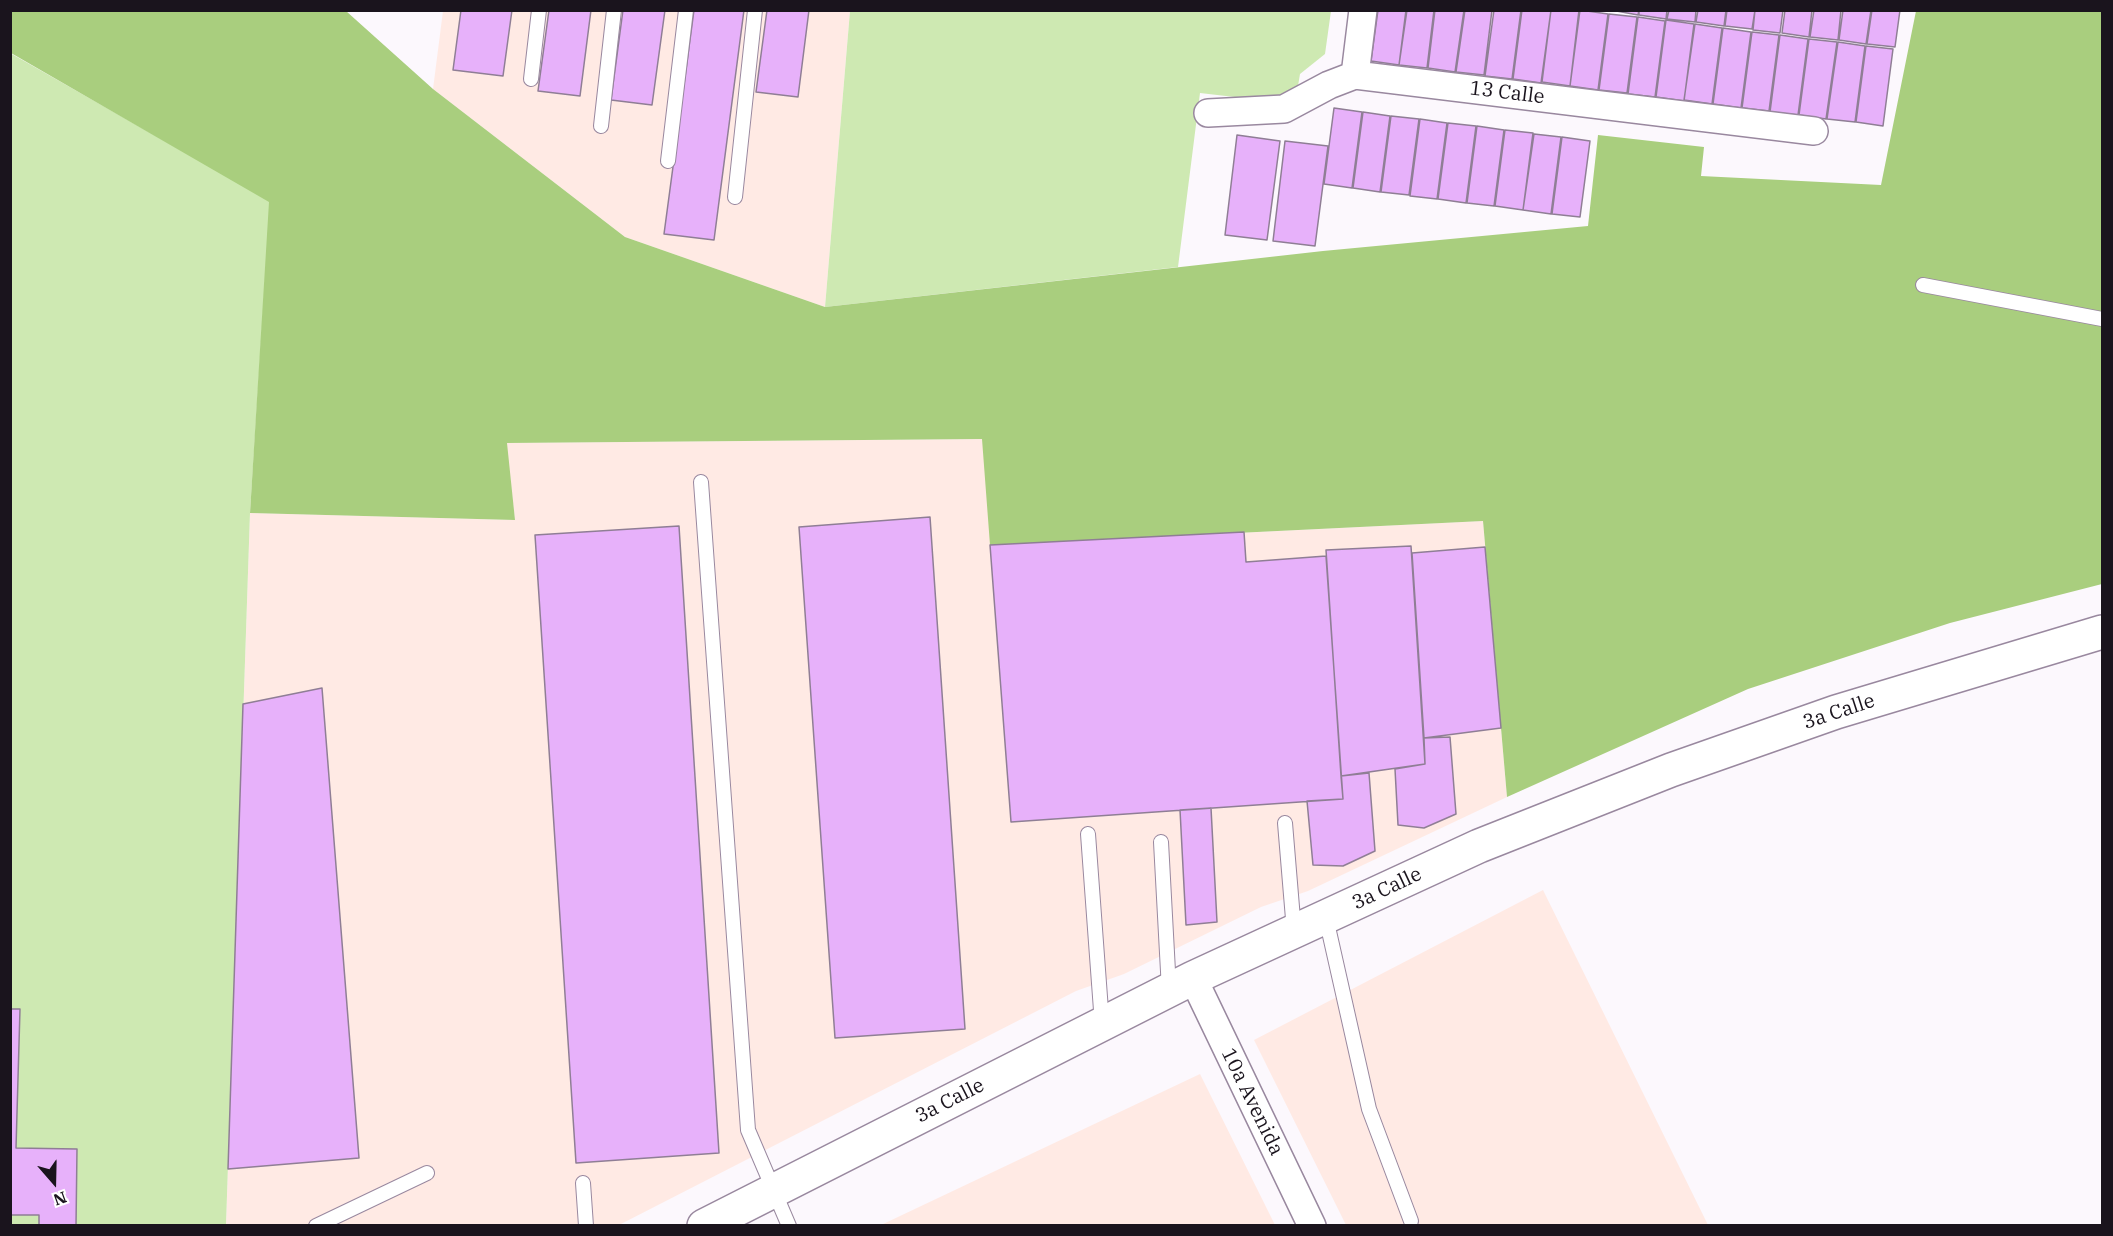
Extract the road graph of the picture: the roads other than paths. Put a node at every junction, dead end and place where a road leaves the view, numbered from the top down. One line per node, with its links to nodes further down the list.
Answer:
1 (539, 10): 7 (lane)
2 (614, 10): 9 (lane)
3 (686, 10): 11 (lane)
4 (755, 10): 12 (lane)
5 (1363, 10): 6 (street)
6 (1355, 75): 8 (street, 13 Calle); 10 (street, 13 Calle)
7 (531, 79)
8 (1208, 113)
9 (601, 126)
10 (1814, 131)
11 (668, 161)
12 (735, 197)
13 (1923, 285): 14 (lane)
14 (2103, 319)
15 (700, 482): 26 (lane)
16 (2103, 632): 20 (main road, 3a Calle)
17 (1285, 823): 21 (lane)
18 (1088, 834): 23 (lane)
19 (1161, 842): 22 (lane)
20 (1326, 918): 21 (main road, 3a Calle); 27 (lane)
21 (1294, 933): 22 (main road, 3a Calle)
22 (1181, 984): 23 (main road, 3a Calle); 32 (street, 10a Avenida)
23 (1102, 1024): 26 (main road, 3a Calle)
24 (428, 1173): 28 (lane)
25 (583, 1183): 29 (lane)
26 (773, 1191): 30 (main road, 3a Calle); 31 (lane)
27 (1411, 1221)
28 (316, 1226)
29 (586, 1226)
30 (704, 1226)
31 (789, 1226)
32 (1312, 1226)

